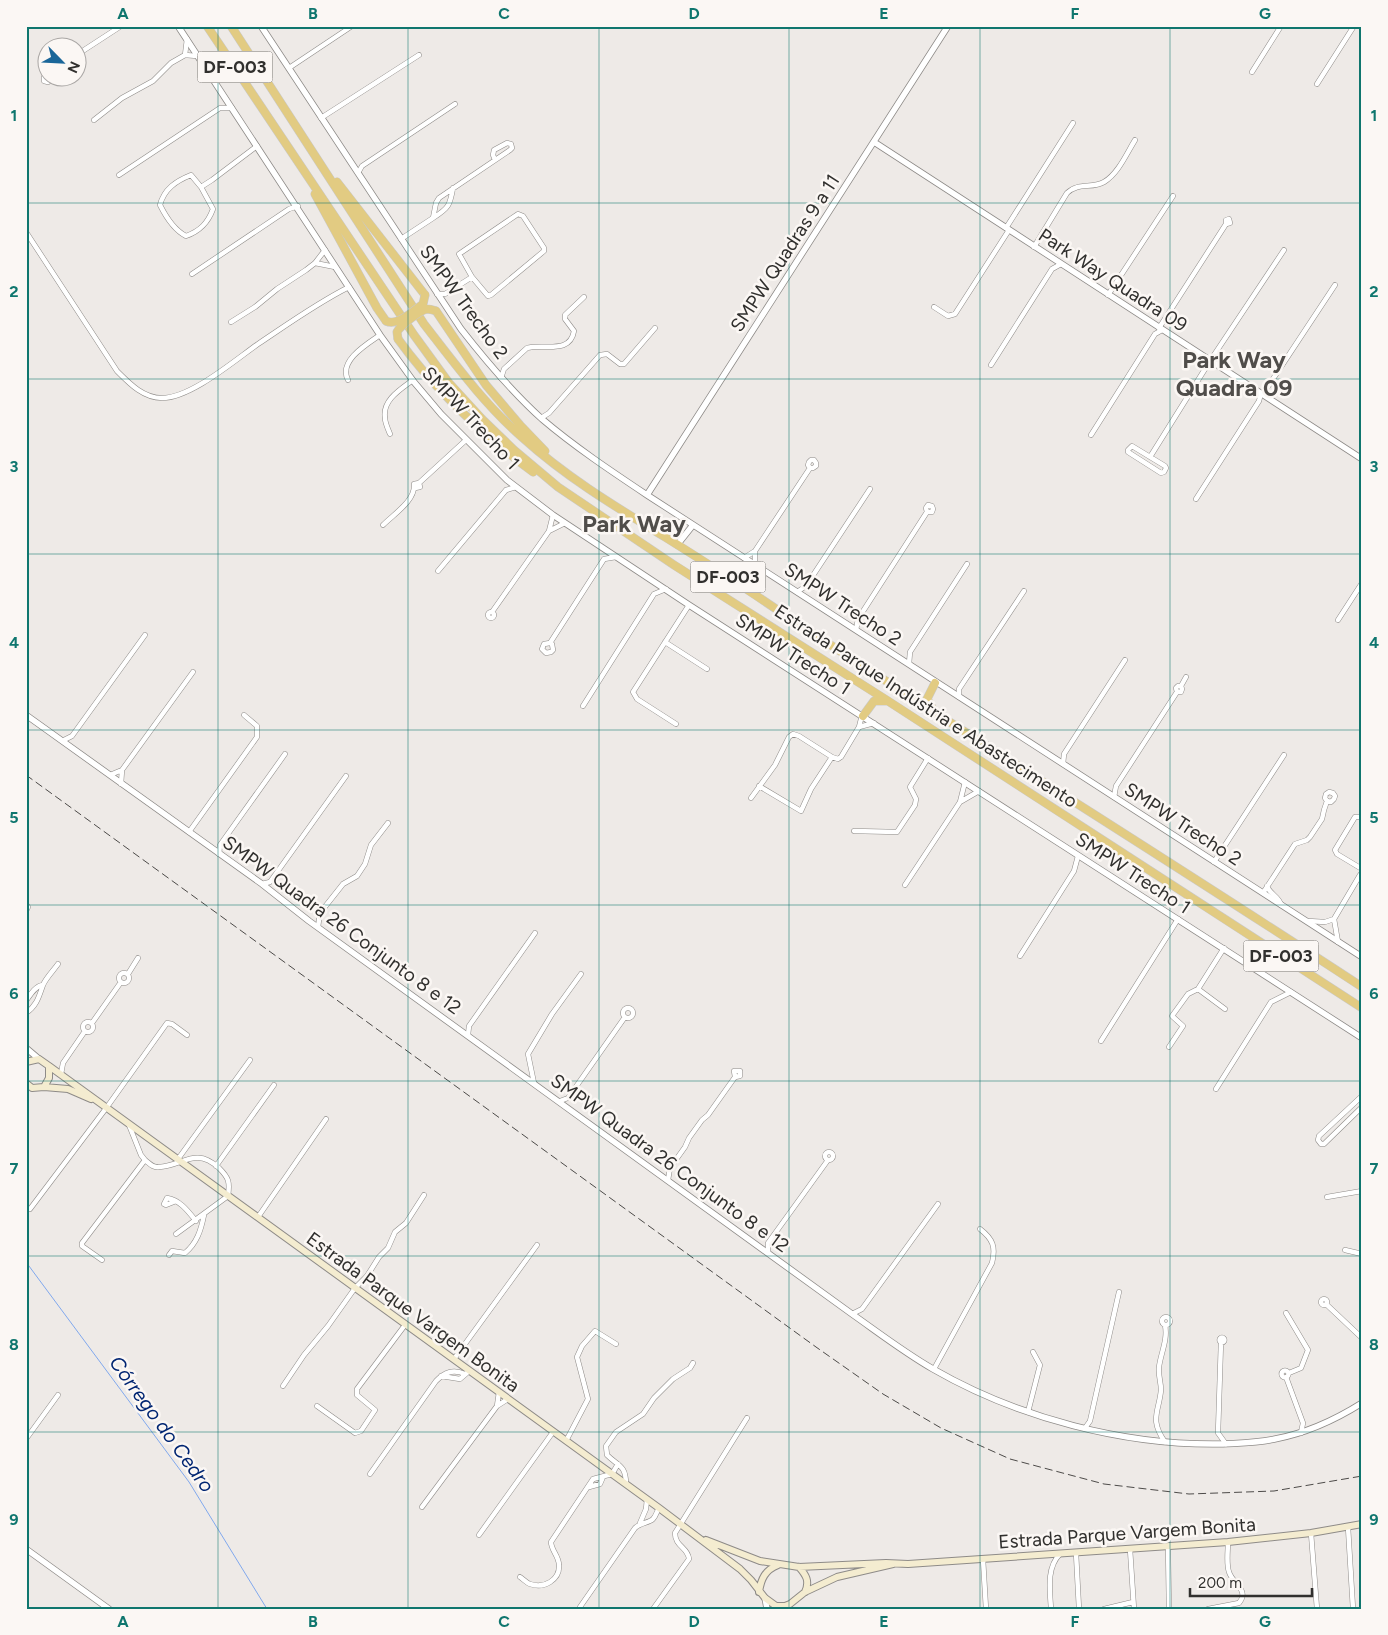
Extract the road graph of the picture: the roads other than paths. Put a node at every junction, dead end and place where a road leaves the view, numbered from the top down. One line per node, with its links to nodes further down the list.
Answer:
1 (121, 26): 11 (street)
2 (178, 26): 10 (street, SMPW Trecho 1)
3 (207, 26): 30 (highway, Estrada Parque Indústria e Abastecimento / DF-003)
4 (231, 26): 28 (highway, Estrada Parque Indústria e Abastecimento / DF-003)
5 (261, 26): 15 (street, SMPW Trecho 2)
6 (352, 26): 15 (street)
7 (948, 26): 26 (street, SMPW Quadras 9 a 11)
8 (1281, 26): 16 (street)
9 (1354, 26): 17 (street)
10 (187, 39): 12 (street); 14 (street, SMPW Trecho 1)
11 (88, 47)
12 (185, 55): 14 (street); 23 (street)
13 (419, 55): 22 (street)
14 (197, 56): 18 (street, SMPW Trecho 1)
15 (289, 68): 22 (street, SMPW Trecho 2)
16 (1252, 72)
17 (1317, 84)
18 (225, 98): 20 (street); 21 (street, SMPW Trecho 1)
19 (455, 104): 32 (street)
20 (220, 108): 21 (street); 34 (street)
21 (232, 108): 27 (street, SMPW Trecho 1)
22 (321, 118): 31 (street, SMPW Trecho 2)
23 (94, 120)
24 (1073, 123): 41 (street)
25 (1135, 140): 44 (street)
26 (874, 142): 41 (street, Park Way Quadra 09); 89 (street, SMPW Quadras 9 a 11)
27 (257, 146): 35 (street); 38 (street, SMPW Trecho 1)
28 (316, 155): 30 (highway, bridge); 82 (highway, Estrada Parque Indústria e Abastecimento / DF-003)
29 (495, 160): 29 (street); 36 (street)
30 (300, 166): 86 (highway, Estrada Parque Indústria e Abastecimento / DF-003)
31 (353, 166): 32 (street); 33 (street, SMPW Trecho 2)
32 (362, 166): 33 (street)
33 (358, 173): 43 (street, SMPW Trecho 2)
34 (119, 175)
35 (200, 187): 35 (street)
36 (453, 188): 39 (street); 39 (street)
37 (1173, 196): 58 (street)
38 (296, 204): 45 (street, SMPW Trecho 1); 52 (street)
39 (433, 218): 43 (street)
40 (1226, 224): 64 (street)
41 (1007, 229): 44 (street, Park Way Quadra 09); 61 (street)
42 (26, 232): 55 (street)
43 (401, 239): 56 (street, SMPW Trecho 2)
44 (1034, 247): 47 (street, Park Way Quadra 09)
45 (325, 250): 48 (street); 50 (street, SMPW Trecho 1)
46 (1284, 250): 66 (street)
47 (1052, 258): 49 (street, Park Way Quadra 09); 51 (street)
48 (315, 263): 50 (street); 62 (street)
49 (1061, 264): 51 (street); 58 (street, Park Way Quadra 09)
50 (335, 266): 55 (street, SMPW Trecho 1)
51 (1052, 269): 67 (street)
52 (192, 274)
53 (472, 277): 53 (street); 57 (street)
54 (1335, 285): 73 (street)
55 (349, 286): 65 (street, SMPW Trecho 1)
56 (437, 294): 57 (street); 60 (street, SMPW Trecho 2)
57 (446, 294): 60 (street)
58 (1108, 295): 64 (street, Park Way Quadra 09)
59 (584, 296): 68 (street)
60 (441, 301): 69 (street, SMPW Trecho 2)
61 (934, 307)
62 (231, 322)
63 (655, 328): 74 (street)
64 (1158, 329): 66 (street, Park Way Quadra 09); 78 (street)
65 (380, 335): 71 (street); 72 (street, SMPW Trecho 1)
66 (1210, 361): 73 (street, Park Way Quadra 09); 80 (street)
67 (991, 365)
68 (504, 369): 69 (street); 70 (street)
69 (495, 372): 70 (street, SMPW Trecho 2)
70 (501, 378): 75 (street, SMPW Trecho 2)
71 (348, 380)
72 (413, 380): 77 (street); 79 (street, SMPW Trecho 1)
73 (1263, 394): 81 (street, Park Way Quadra 09); 90 (street)
74 (549, 413): 75 (street); 76 (street)
75 (541, 418): 76 (street, SMPW Trecho 2)
76 (547, 422): 89 (street, SMPW Trecho 2)
77 (390, 434)
78 (1091, 435)
79 (466, 440): 84 (street, SMPW Trecho 1); 94 (street)
80 (1150, 457): 80 (street)
81 (1362, 459)
82 (551, 461): 86 (highway, bridge); 97 (highway, Estrada Parque Indústria e Abastecimento / DF-003)
83 (810, 468): 99 (street)
84 (507, 480): 85 (street, SMPW Trecho 1); 88 (street)
85 (516, 487): 88 (street); 92 (street, SMPW Trecho 1)
86 (558, 487): 131 (highway, Estrada Parque Indústria e Abastecimento / DF-003)
87 (870, 489): 108 (street)
88 (506, 490): 105 (street)
89 (647, 495): 95 (street, SMPW Trecho 2)
90 (1196, 499)
91 (927, 512): 116 (street)
92 (553, 515): 93 (street, SMPW Trecho 1); 96 (street)
93 (565, 523): 96 (street); 98 (street, SMPW Trecho 1)
94 (383, 525)
95 (693, 525): 97 (street); 101 (street, SMPW Trecho 2)
96 (549, 531): 115 (street)
97 (677, 545): 134 (highway, Estrada Parque Indústria e Abastecimento / DF-003)
98 (601, 547): 100 (street, SMPW Trecho 1); 102 (street)
99 (755, 551): 101 (street); 104 (street)
100 (617, 558): 102 (street); 106 (street, SMPW Trecho 1)
101 (744, 558): 104 (street, SMPW Trecho 2)
102 (604, 559): 122 (street)
103 (967, 564): 123 (street)
104 (755, 565): 111 (street, SMPW Trecho 2)
105 (438, 571)
106 (655, 582): 109 (street, SMPW Trecho 1); 112 (street)
107 (1362, 583): 117 (street)
108 (806, 586): 111 (street); 113 (street)
109 (666, 589): 112 (street); 114 (street, SMPW Trecho 1)
110 (1024, 591): 132 (street)
111 (797, 592): 113 (street, SMPW Trecho 2)
112 (656, 593): 137 (street)
113 (806, 598): 118 (street, SMPW Trecho 2)
114 (689, 605): 121 (street); 140 (street, SMPW Trecho 1)
115 (492, 612)
116 (858, 619): 118 (street); 119 (street)
117 (1338, 620)
118 (849, 626): 119 (street, SMPW Trecho 2)
119 (856, 630): 124 (street, SMPW Trecho 2)
120 (144, 635): 145 (street)
121 (664, 642): 127 (street); 143 (street)
122 (550, 643)
123 (910, 652): 124 (street); 126 (street)
124 (897, 657): 126 (street, SMPW Trecho 2)
125 (1125, 660): 149 (street)
126 (909, 664): 130 (street, SMPW Trecho 2)
127 (707, 670)
128 (193, 672): 155 (street)
129 (1186, 677): 161 (street)
130 (934, 682): 133 (street, SMPW Trecho 2); 134 (highway); 141 (highway)
131 (864, 685): 136 (highway, Estrada Parque Indústria e Abastecimento / DF-003); 140 (highway)
132 (959, 689): 133 (street); 135 (street)
133 (951, 692): 135 (street, SMPW Trecho 2)
134 (905, 694): 141 (highway, Estrada Parque Indústria e Abastecimento / DF-003)
135 (959, 697): 153 (street, SMPW Trecho 2)
136 (888, 700): 140 (highway); 209 (highway, Estrada Parque Indústria e Abastecimento / DF-003)
137 (583, 706)
138 (26, 715): 146 (street, SMPW Quadra 26 Conjunto 8 e 12)
139 (244, 715): 171 (street)
140 (862, 715): 142 (street, SMPW Trecho 1); 144 (street)
141 (937, 715): 205 (highway, Estrada Parque Indústria e Abastecimento / DF-003)
142 (874, 723): 144 (street); 152 (street, SMPW Trecho 1)
143 (676, 724)
144 (859, 727): 151 (street)
145 (72, 736): 146 (street); 147 (street)
146 (62, 741): 147 (street, SMPW Quadra 26 Conjunto 8 e 12)
147 (71, 747): 156 (street, SMPW Quadra 26 Conjunto 8 e 12)
148 (285, 754): 172 (street)
149 (1064, 754): 153 (street); 154 (street)
150 (1284, 755): 177 (street)
151 (832, 757): 160 (street); 160 (street)
152 (928, 758): 158 (street, SMPW Trecho 1); 170 (street)
153 (1055, 758): 154 (street, SMPW Trecho 2)
154 (1063, 764): 163 (street, SMPW Trecho 2)
155 (122, 770): 156 (street); 159 (street)
156 (110, 775): 159 (street, SMPW Quadra 26 Conjunto 8 e 12)
157 (346, 776): 181 (street)
158 (965, 782): 162 (street, SMPW Trecho 1); 167 (street)
159 (121, 784): 171 (street, SMPW Quadra 26 Conjunto 8 e 12)
160 (759, 786): 165 (street)
161 (1115, 787): 163 (street); 164 (street)
162 (979, 791): 167 (street); 175 (street, SMPW Trecho 1)
163 (1108, 792): 164 (street, SMPW Trecho 2)
164 (1114, 797): 177 (street, SMPW Trecho 2)
165 (751, 798)
166 (1328, 801): 184 (street)
167 (960, 802): 183 (street)
168 (1362, 817): 179 (street)
169 (388, 823): 190 (street)
170 (854, 831)
171 (189, 832): 173 (street, SMPW Quadra 26 Conjunto 8 e 12)
172 (220, 846): 173 (street); 174 (street)
173 (212, 849): 174 (street, SMPW Quadra 26 Conjunto 8 e 12)
174 (219, 854): 182 (street, SMPW Quadra 26 Conjunto 8 e 12)
175 (1078, 856): 176 (street, SMPW Trecho 1); 178 (street)
176 (1086, 860): 178 (street); 191 (street, SMPW Trecho 1)
177 (1214, 862): 186 (street, SMPW Trecho 2)
178 (1076, 868): 199 (street)
179 (1360, 868): 180 (street)
180 (1361, 875): 192 (street)
181 (269, 883): 182 (street); 185 (street)
182 (262, 884): 185 (street, SMPW Quadra 26 Conjunto 8 e 12)
183 (905, 885)
184 (1267, 886): 186 (street); 188 (street)
185 (270, 890): 193 (street, SMPW Quadra 26 Conjunto 8 e 12)
186 (1263, 893): 188 (street, SMPW Trecho 2)
187 (26, 904): 189 (street)
188 (1281, 905): 194 (street, SMPW Trecho 2)
189 (26, 911)
190 (319, 915): 193 (street); 195 (street)
191 (1178, 919): 198 (street, SMPW Trecho 1); 218 (street)
192 (1334, 919): 194 (street); 197 (street)
193 (310, 921): 195 (street, SMPW Quadra 26 Conjunto 8 e 12)
194 (1306, 921): 197 (street, SMPW Trecho 2)
195 (318, 927): 214 (street, SMPW Quadra 26 Conjunto 8 e 12)
196 (535, 933): 213 (street)
197 (1338, 942): 200 (street, SMPW Trecho 2)
198 (1224, 948): 206 (street); 207 (street, SMPW Trecho 1)
199 (1020, 956)
200 (1362, 957)
201 (138, 958): 224 (street)
202 (58, 964): 204 (street)
203 (581, 974): 228 (street)
204 (43, 985): 208 (street); 211 (street)
205 (1362, 987)
206 (1198, 989): 210 (street); 219 (street)
207 (1291, 992): 217 (street, SMPW Trecho 1); 232 (street)
208 (26, 1001)
209 (1362, 1008)
210 (1225, 1009)
211 (26, 1013)
212 (625, 1017): 234 (street)
213 (469, 1026): 214 (street); 216 (street)
214 (460, 1029): 216 (street, SMPW Quadra 26 Conjunto 8 e 12)
215 (187, 1035): 239 (street)
216 (468, 1035): 228 (street, SMPW Quadra 26 Conjunto 8 e 12)
217 (1362, 1038)
218 (1101, 1041)
219 (1169, 1047)
220 (26, 1048): 221 (street)
221 (39, 1059): 222 (main road); 225 (main road, Estrada Parque Vargem Bonita)
222 (26, 1060)
223 (250, 1060): 246 (street)
224 (63, 1062): 225 (street); 226 (street)
225 (50, 1067): 226 (main road, Estrada Parque Vargem Bonita); 231 (main road)
226 (61, 1074): 239 (main road, Estrada Parque Vargem Bonita)
227 (735, 1077): 249 (street)
228 (534, 1083): 235 (street, SMPW Quadra 26 Conjunto 8 e 12)
229 (274, 1084): 248 (street)
230 (28, 1087): 231 (main road, Estrada Parque Vargem Bonita)
231 (44, 1087): 239 (main road, Estrada Parque Vargem Bonita)
232 (1216, 1089)
233 (1362, 1096): 236 (street)
234 (567, 1098): 235 (street); 237 (street)
235 (560, 1101): 237 (street, SMPW Quadra 26 Conjunto 8 e 12)
236 (1351, 1106): 240 (street); 242 (street)
237 (567, 1107): 250 (street, SMPW Quadra 26 Conjunto 8 e 12)
238 (1362, 1107): 240 (street)
239 (108, 1109): 243 (main road, Estrada Parque Vargem Bonita); 258 (street)
240 (1356, 1112): 244 (street)
241 (326, 1119): 260 (street)
242 (1334, 1122): 244 (street); 244 (street)
243 (129, 1124): 245 (street); 246 (main road, Estrada Parque Vargem Bonita)
244 (1340, 1128)
245 (145, 1160): 246 (street); 271 (street)
246 (179, 1160): 248 (street); 254 (main road, Estrada Parque Vargem Bonita)
247 (828, 1160): 264 (street)
248 (216, 1166): 254 (street)
249 (669, 1170): 250 (street); 251 (street)
250 (660, 1174): 251 (street, SMPW Quadra 26 Conjunto 8 e 12)
251 (668, 1180): 266 (street, SMPW Quadra 26 Conjunto 8 e 12)
252 (1362, 1191): 255 (street)
253 (424, 1195): 272 (street)
254 (228, 1196): 259 (street); 260 (main road, Estrada Parque Vargem Bonita)
255 (1327, 1197)
256 (176, 1201): 261 (street)
257 (938, 1204): 275 (street)
258 (30, 1209)
259 (204, 1215): 261 (street); 270 (street)
260 (258, 1217): 272 (main road, Estrada Parque Vargem Bonita)
261 (196, 1221): 263 (street)
262 (980, 1229): 287 (street)
263 (176, 1234)
264 (767, 1243): 266 (street); 268 (street)
265 (537, 1245): 285 (street)
266 (757, 1245): 268 (street, SMPW Quadra 26 Conjunto 8 e 12)
267 (1345, 1250): 269 (street)
268 (768, 1252): 277 (street, SMPW Quadra 26 Conjunto 8 e 12)
269 (1362, 1254)
270 (169, 1255)
271 (102, 1260)
272 (355, 1288): 279 (main road, Estrada Parque Vargem Bonita); 289 (street)
273 (1119, 1292): 298 (street)
274 (1327, 1305): 281 (street)
275 (862, 1309): 277 (street); 278 (street)
276 (1286, 1312): 299 (street)
277 (852, 1314): 278 (street, SMPW Quadra 26 Conjunto 8 e 12)
278 (861, 1321): 287 (street, SMPW Quadra 26 Conjunto 8 e 12)
279 (405, 1324): 285 (main road, Estrada Parque Vargem Bonita); 294 (street)
280 (1165, 1325): 307 (street)
281 (1362, 1338)
282 (1220, 1342): 308 (street)
283 (616, 1344): 306 (street)
284 (1033, 1352): 296 (street)
285 (454, 1359): 288 (main road, Estrada Parque Vargem Bonita)
286 (693, 1363): 309 (street)
287 (934, 1369): 296 (street, SMPW Quadra 26 Conjunto 8 e 12)
288 (468, 1373): 290 (main road, Estrada Parque Vargem Bonita); 310 (street)
289 (283, 1386)
290 (499, 1392): 292 (main road, Estrada Parque Vargem Bonita); 295 (street)
291 (58, 1395): 305 (street)
292 (508, 1399): 295 (street); 303 (main road, Estrada Parque Vargem Bonita)
293 (1362, 1403): 302 (street, SMPW Quadra 26 Conjunto 8 e 12)
294 (317, 1406)
295 (497, 1406): 314 (street)
296 (1028, 1412): 300 (street, SMPW Quadra 26 Conjunto 8 e 12)
297 (747, 1418): 318 (street)
298 (1090, 1422): 300 (street); 301 (street)
299 (1302, 1423): 302 (street); 304 (street)
300 (1086, 1428): 301 (street, SMPW Quadra 26 Conjunto 8 e 12)
301 (1092, 1429): 307 (street, SMPW Quadra 26 Conjunto 8 e 12)
302 (1312, 1429): 304 (street, SMPW Quadra 26 Conjunto 8 e 12)
303 (552, 1432): 306 (main road, Estrada Parque Vargem Bonita); 322 (street)
304 (1301, 1433): 308 (street, SMPW Quadra 26 Conjunto 8 e 12)
305 (26, 1439)
306 (566, 1441): 311 (main road, Estrada Parque Vargem Bonita)
307 (1165, 1442): 308 (street, SMPW Quadra 26 Conjunto 8 e 12)
308 (1226, 1444)
309 (618, 1464): 311 (street); 312 (street)
310 (370, 1474)
311 (612, 1474): 312 (main road, Estrada Parque Vargem Bonita); 336 (street)
312 (626, 1484): 313 (main road, Estrada Parque Vargem Bonita)
313 (647, 1499): 315 (main road, Estrada Parque Vargem Bonita); 316 (street)
314 (422, 1507)
315 (658, 1510): 316 (street); 317 (street); 318 (main road, Estrada Parque Vargem Bonita)
316 (644, 1514): 317 (street)
317 (640, 1523): 342 (street)
318 (680, 1524): 323 (main road, Estrada Parque Vargem Bonita); 346 (street)
319 (1362, 1524): 320 (main road, Estrada Parque Vargem Bonita)
320 (1348, 1527): 321 (main road, Estrada Parque Vargem Bonita); 356 (street)
321 (1311, 1533): 324 (main road, Estrada Parque Vargem Bonita); 355 (street)
322 (479, 1535)
323 (698, 1537): 333 (main road, Estrada Parque Vargem Bonita); 337 (main road, Estrada Parque Vargem Bonita)
324 (1228, 1542): 325 (main road, Estrada Parque Vargem Bonita); 354 (street)
325 (1168, 1546): 327 (main road, Estrada Parque Vargem Bonita); 353 (street)
326 (26, 1548): 340 (street)
327 (1130, 1549): 328 (main road, Estrada Parque Vargem Bonita); 341 (street)
328 (1076, 1552): 329 (main road, Estrada Parque Vargem Bonita); 350 (street)
329 (1061, 1553): 330 (main road, Estrada Parque Vargem Bonita); 335 (street)
330 (1044, 1554): 331 (main road, Estrada Parque Vargem Bonita); 335 (street)
331 (983, 1559): 332 (main road, Estrada Parque Vargem Bonita); 348 (street)
332 (893, 1564): 334 (main road, Estrada Parque Vargem Bonita); 338 (main road, Estrada Parque Vargem Bonita)
333 (778, 1565): 334 (main road, Estrada Parque Vargem Bonita); 337 (main road)
334 (799, 1567): 338 (main road)
335 (1052, 1567): 349 (street)
336 (520, 1577)
337 (759, 1592): 339 (main road, Estrada Parque Vargem Bonita)
338 (805, 1592): 343 (main road, Estrada Parque Vargem Bonita)
339 (765, 1598): 343 (main road, Estrada Parque Vargem Bonita); 347 (street)
340 (99, 1602): 344 (street); 345 (street)
341 (1133, 1602): 351 (street); 352 (street)
342 (580, 1607)
343 (789, 1607)
344 (97, 1609)
345 (108, 1609)
346 (653, 1609)
347 (767, 1609)
348 (986, 1609)
349 (1051, 1609)
350 (1080, 1609)
351 (1104, 1609)
352 (1134, 1609)
353 (1169, 1609)
354 (1208, 1609)
355 (1317, 1609)
356 (1353, 1609)

